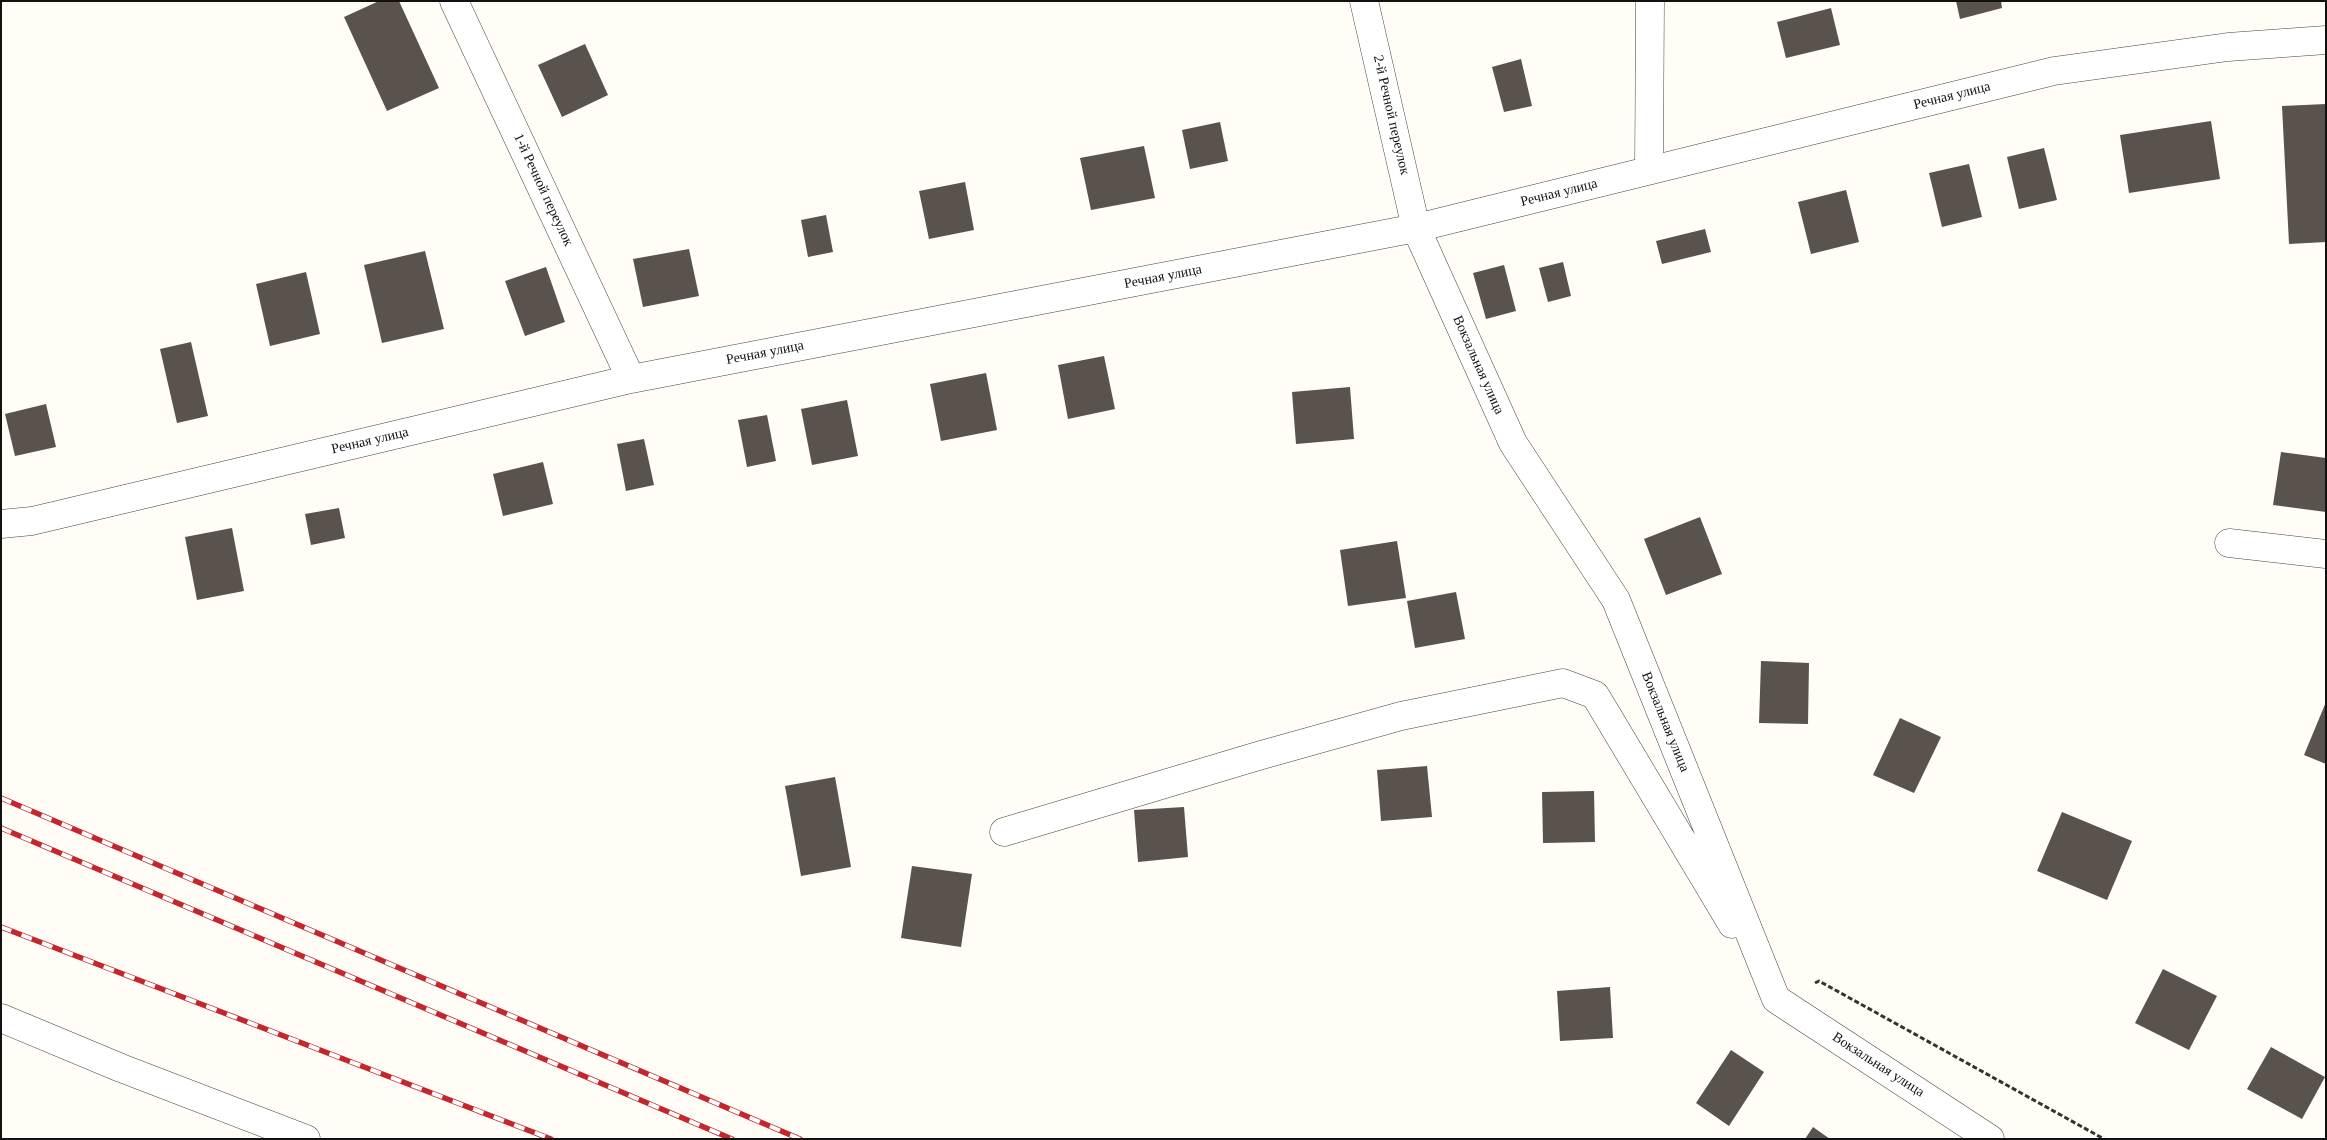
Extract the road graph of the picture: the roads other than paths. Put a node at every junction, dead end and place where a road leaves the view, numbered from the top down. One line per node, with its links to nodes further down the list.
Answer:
1 (454, 1): 7 (street, 1-й Речной переулок)
2 (1364, 1): 6 (street, 2-й Речной переулок)
3 (1650, 1): 5 (street)
4 (2326, 40): 5 (street, Речная улица)
5 (1649, 170): 6 (street, Речная улица)
6 (1416, 228): 7 (street, Речная улица); 12 (street, Вокзальная улица)
7 (631, 379): 8 (street, Речная улица)
8 (1, 524)
9 (2229, 543): 10 (street)
10 (2326, 554)
11 (1004, 832): 12 (street)
12 (1776, 998): 15 (street, Вокзальная улица)
13 (1, 1018): 14 (street)
14 (306, 1139)
15 (1990, 1139)

